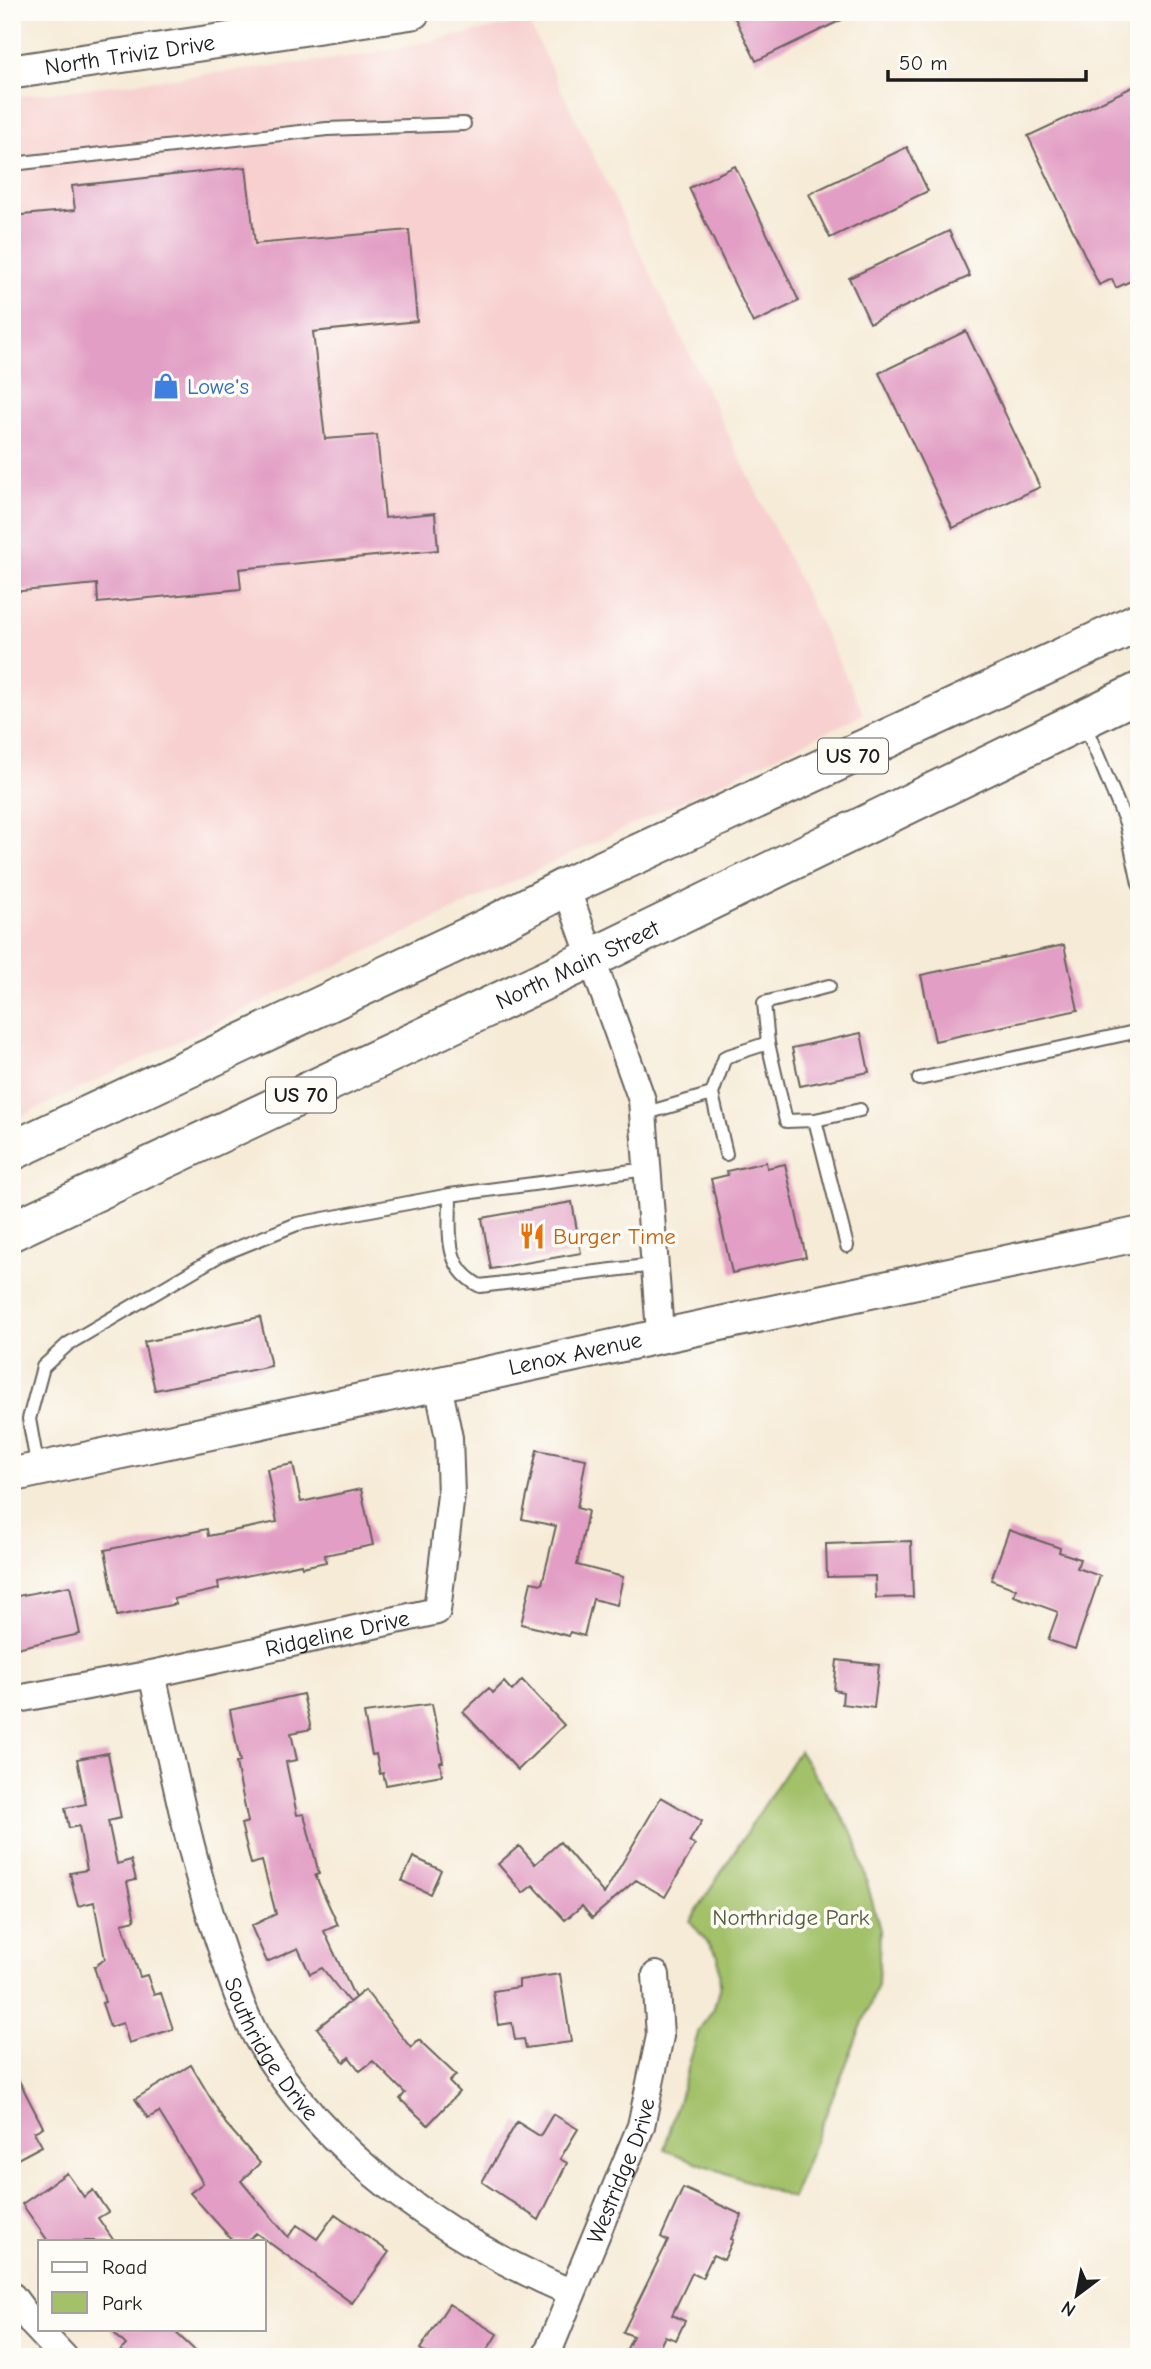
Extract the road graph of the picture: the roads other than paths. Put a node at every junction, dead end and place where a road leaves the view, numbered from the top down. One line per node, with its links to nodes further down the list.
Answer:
1 (413, 12): 2 (street, North Triviz Drive)
2 (12, 72)
3 (464, 124): 4 (lane)
4 (12, 164)
5 (1139, 622): 9 (main road, US 70)
6 (1139, 692): 7 (main road, North Main Street / US 70)
7 (1083, 720): 8 (lane); 10 (main road, North Main Street / US 70)
8 (1139, 884)
9 (566, 887): 10 (street); 19 (main road, US 70)
10 (590, 959): 17 (street); 23 (main road, North Main Street / US 70)
11 (830, 986): 13 (lane)
12 (1139, 1031): 14 (lane)
13 (768, 1043): 15 (lane); 18 (lane)
14 (919, 1079)
15 (712, 1094): 17 (lane); 20 (lane)
16 (860, 1110): 18 (lane)
17 (642, 1115): 21 (street)
18 (814, 1120): 25 (lane)
19 (12, 1151)
20 (726, 1154)
21 (647, 1169): 22 (lane); 26 (street)
22 (450, 1195): 26 (lane); 29 (lane)
23 (12, 1231)
24 (1139, 1234): 27 (street, Lenox Avenue)
25 (847, 1246)
26 (654, 1265): 27 (street)
27 (660, 1332): 28 (street, Lenox Avenue)
28 (438, 1384): 29 (street, Lenox Avenue); 30 (street, Ridgeline Drive)
29 (25, 1472)
30 (152, 1674): 31 (street, Ridgeline Drive); 33 (street, Southridge Drive)
31 (12, 1700)
32 (656, 1975): 33 (street, Westridge Drive)
33 (572, 2293): 38 (street, Westridge Drive)
34 (12, 2296): 35 (street)
35 (38, 2329)
36 (39, 2330): 37 (street)
37 (64, 2357)
38 (547, 2357)

